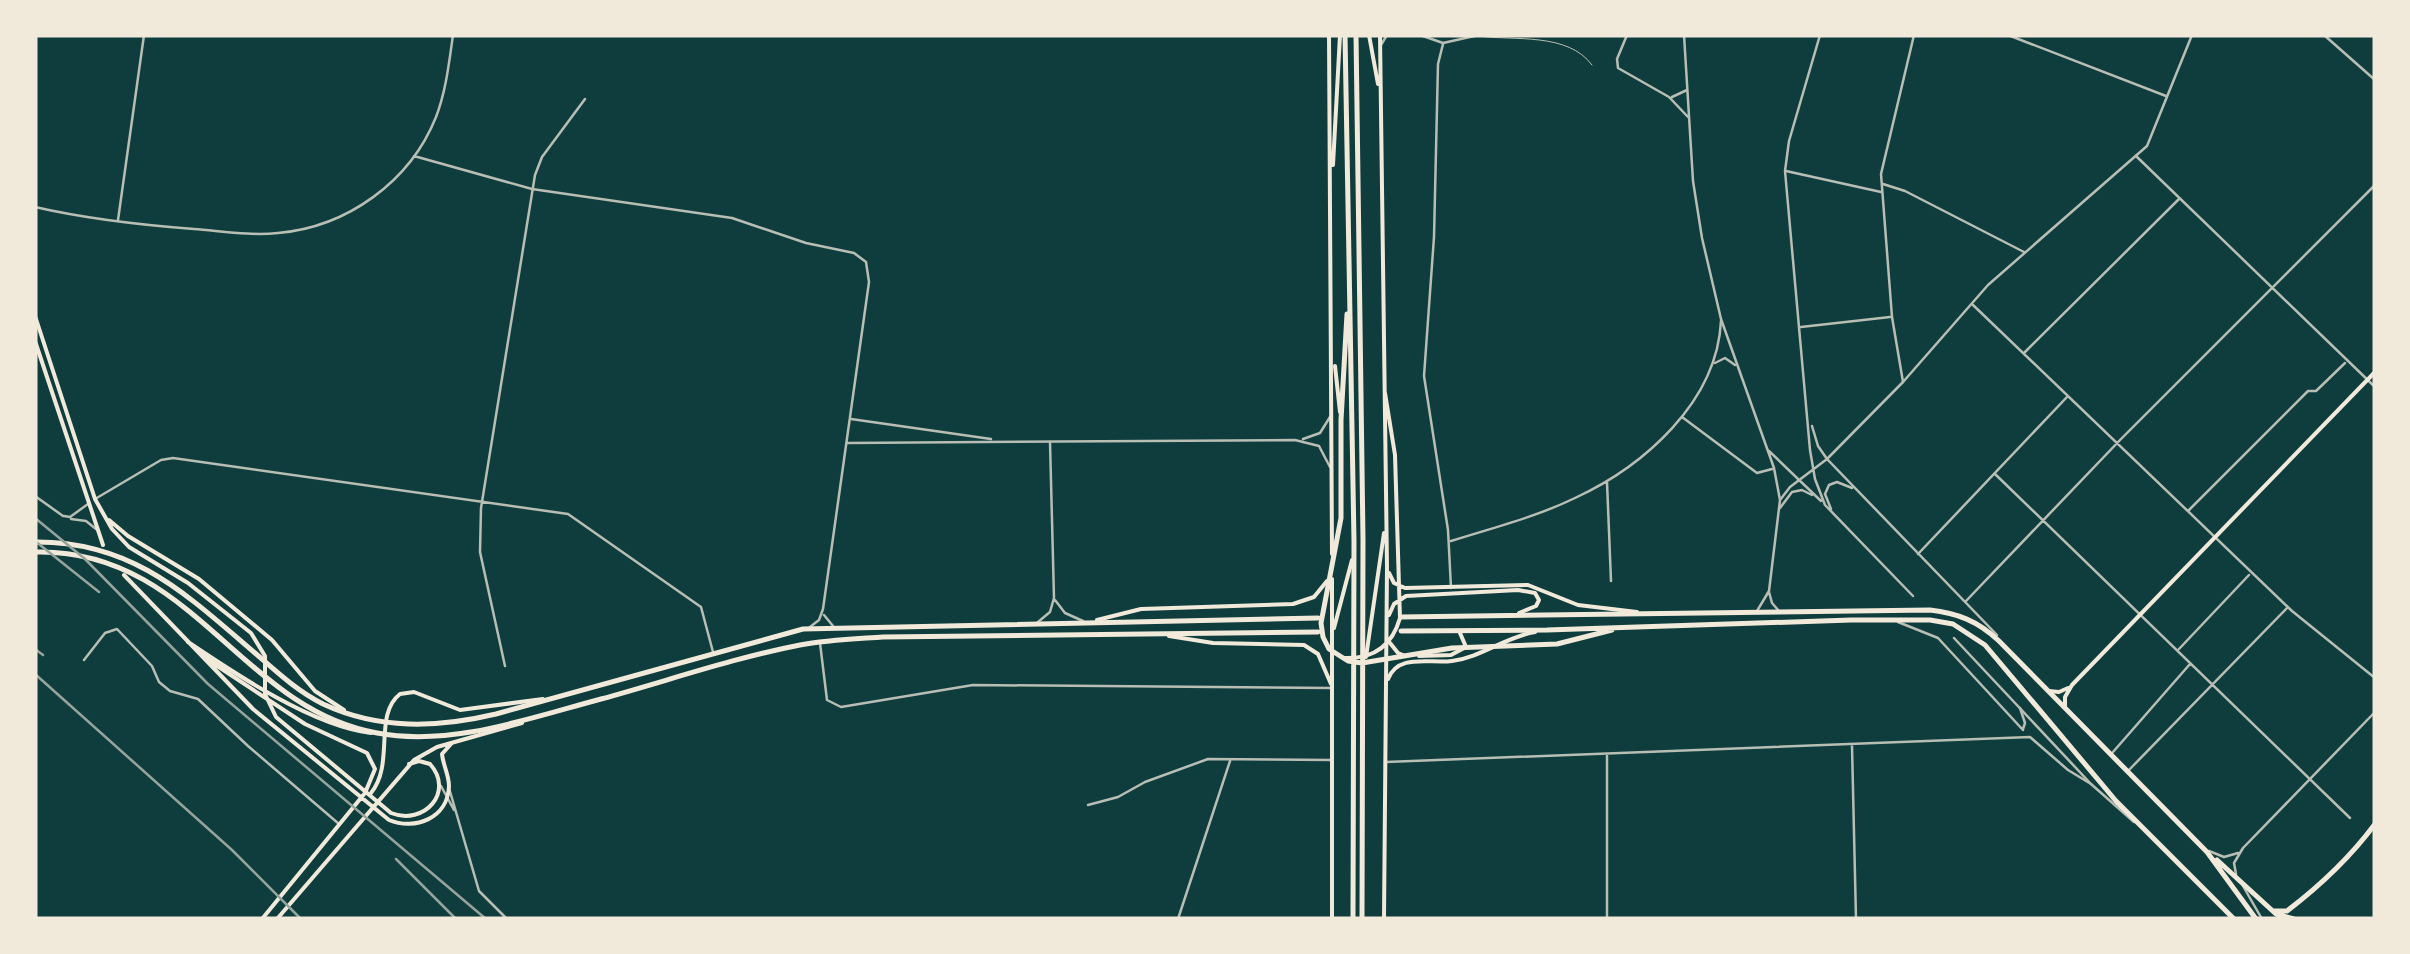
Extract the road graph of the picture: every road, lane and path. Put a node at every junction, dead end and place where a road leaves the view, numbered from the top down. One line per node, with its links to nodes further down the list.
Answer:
1 (144, 35): 37 (street)
2 (453, 35): 27 (street)
3 (1329, 35): 31 (main road)
4 (1343, 35): 31 (main road); 40 (main road)
5 (1356, 35): 145 (main road)
6 (1369, 35): 22 (main road)
7 (1383, 35): 22 (main road)
8 (1420, 35): 18 (street)
9 (1450, 35): 18 (street)
10 (1627, 35): 24 (street)
11 (1684, 35): 21 (street)
12 (1820, 35): 29 (street)
13 (1914, 35): 30 (street)
14 (2008, 35): 23 (street)
15 (2192, 35): 23 (street)
16 (2324, 35): 20 (street)
17 (1478, 36): 18 (street); 19 (lane)
18 (1441, 40): 95 (street)
19 (1592, 65)
20 (2375, 80)
21 (1688, 89): 24 (street); 26 (street)
22 (1380, 95): 54 (main road)
23 (2168, 96): 28 (street)
24 (1669, 97): 26 (street)
25 (586, 99): 33 (street)
26 (1690, 124): 44 (street)
27 (414, 156): 33 (street); 37 (street)
28 (2136, 156): 35 (street); 38 (street)
29 (1785, 171): 34 (street); 45 (street)
30 (1881, 184): 34 (street); 38 (street)
31 (1331, 185): 47 (main road)
32 (2375, 185): 39 (street)
33 (532, 190): 61 (street); 82 (street)
34 (1882, 192): 43 (street)
35 (2180, 198): 39 (street); 48 (street)
36 (35, 208): 37 (street)
37 (118, 222)
38 (2024, 253): 41 (street)
39 (2271, 287): 50 (street); 68 (street)
40 (1350, 292): 63 (main road); 93 (main road)
41 (1972, 304): 48 (street); 56 (street)
42 (35, 316): 79 (main road)
43 (1892, 316): 45 (street); 56 (street)
44 (1721, 319): 51 (street); 52 (street)
45 (1801, 327): 62 (street)
46 (35, 342): 49 (main road)
47 (1332, 347): 59 (main road); 63 (main road)
48 (2024, 353): 58 (street)
49 (38, 360): 83 (main road)
50 (2347, 360): 55 (street); 86 (street)
51 (1735, 365): 52 (street); 69 (street)
52 (1711, 368): 60 (street)
53 (2375, 372): 55 (main road)
54 (1382, 379): 90 (main road); 140 (main road)
55 (2367, 380): 57 (street); 92 (main road)
56 (1903, 382): 70 (street)
57 (2375, 387)
58 (2068, 396): 68 (street); 74 (street)
59 (1332, 406): 64 (street); 73 (main road)
60 (1682, 416): 71 (street); 75 (street)
61 (850, 419): 65 (street); 67 (street)
62 (1810, 419): 70 (street); 72 (street)
63 (1340, 420): 140 (main road)
64 (1296, 440): 66 (street); 73 (street)
65 (1003, 441): 66 (street); 67 (street)
66 (1050, 442): 107 (street)
67 (846, 443): 109 (street)
68 (2118, 443): 86 (street); 89 (street)
69 (1765, 446): 71 (street); 76 (street)
70 (1827, 459): 72 (street); 77 (street)
71 (1774, 468): 80 (street)
72 (1814, 471): 76 (street); 84 (street)
73 (1332, 473): 99 (main road)
74 (1995, 474): 89 (street); 98 (street)
75 (1607, 481): 95 (street); 103 (street)
76 (1798, 481): 80 (street); 81 (street)
77 (1858, 492): 88 (street); 98 (street)
78 (35, 496): 87 (street)
79 (95, 499): 82 (street); 83 (street); 156 (main road); 175 (main road)
80 (1780, 500): 85 (street)
81 (1820, 500): 84 (street); 85 (street)
82 (482, 501): 139 (street); 143 (street)
83 (88, 504): 87 (street); 91 (main road)
84 (1825, 505): 88 (street)
85 (1780, 509): 105 (street)
86 (2188, 511): 92 (street)
87 (64, 516): 91 (street)
88 (1835, 516): 106 (street)
89 (2043, 520): 108 (street); 114 (street)
90 (1385, 524): 100 (main road); 145 (main road)
91 (96, 529): 96 (main road)
92 (2214, 537): 101 (street); 114 (main road)
93 (1354, 541): 136 (main road); 191 (main road)
94 (35, 542): 156 (main road)
95 (1450, 542): 104 (street)
96 (103, 545)
97 (35, 552): 158 (main road)
98 (1918, 554): 108 (street)
99 (1332, 562): 121 (main road); 136 (main road)
100 (1387, 567): 104 (main road); 118 (main road)
101 (2251, 573): 110 (street); 137 (street)
102 (124, 575): 130 (main road)
103 (1611, 581)
104 (1451, 588): 111 (main road)
105 (1768, 591): 112 (street); 113 (street)
106 (1913, 596)
107 (1054, 598): 120 (street); 122 (street)
108 (1965, 602): 138 (street)
109 (823, 608): 123 (street); 126 (street)
110 (2288, 608): 144 (street); 147 (street)
111 (1647, 612): 112 (main road); 115 (main road)
112 (1756, 612): 113 (main road)
113 (1780, 612): 138 (main road)
114 (2140, 614): 137 (street); 148 (main road)
115 (1509, 615): 116 (main road); 118 (main road)
116 (1401, 616)
117 (1318, 618): 121 (main road)
118 (1387, 620): 125 (main road)
119 (1887, 620): 124 (main road); 157 (street); 180 (main road)
120 (1083, 621): 121 (main road); 122 (main road)
121 (1094, 621)
122 (1037, 623): 123 (main road)
123 (833, 626): 126 (main road)
124 (1634, 626): 129 (main road); 140 (main road)
125 (1387, 628): 128 (main road); 146 (main road)
126 (804, 629): 139 (main road)
127 (1401, 630): 128 (main road)
128 (1456, 630): 129 (main road)
129 (1546, 630): 146 (main road)
130 (177, 632): 135 (main road); 158 (main road)
131 (1318, 632): 132 (main road)
132 (1134, 633): 134 (main road); 149 (main road)
133 (1954, 638): 152 (street)
134 (820, 642): 149 (street); 153 (main road)
135 (187, 643): 173 (main road); 179 (main road)
136 (1332, 650): 149 (main road)
137 (2178, 650): 142 (street)
138 (2008, 651): 150 (main road)
139 (713, 653): 151 (main road)
140 (1340, 657)
141 (84, 660): 179 (street)
142 (2191, 663): 147 (street); 163 (street)
143 (505, 666)
144 (2375, 678)
145 (1363, 681): 192 (main road)
146 (1386, 683): 166 (main road)
147 (2213, 684): 168 (street); 170 (street)
148 (2072, 686): 150 (main road); 154 (main road)
149 (1332, 688): 165 (main road)
150 (2044, 690): 154 (main road)
151 (566, 696): 156 (main road); 179 (main road)
152 (2019, 707): 157 (street); 171 (street)
153 (555, 712): 158 (main road); 160 (main road)
154 (2066, 712): 163 (main road)
155 (2375, 712): 170 (street)
156 (349, 714)
157 (2022, 730): 159 (street)
158 (382, 734)
159 (2007, 738): 161 (street); 171 (street)
160 (451, 744): 167 (main road); 172 (main road)
161 (1852, 744): 162 (street); 195 (street)
162 (1606, 755): 166 (street); 194 (street)
163 (2109, 756): 168 (main road)
164 (1230, 760): 165 (street); 174 (street); 189 (street)
165 (1333, 760): 190 (main road)
166 (1385, 762): 193 (main road)
167 (409, 764): 169 (main road); 187 (main road)
168 (2126, 774): 181 (main road)
169 (438, 776): 173 (street); 175 (main road)
170 (2310, 778): 177 (street); 183 (street)
171 (2091, 784): 180 (street)
172 (449, 786): 173 (main road); 176 (street)
173 (444, 803): 175 (street); 176 (street); 176 (street)
174 (1088, 805)
175 (430, 808)
176 (456, 813): 188 (street)
177 (2350, 818)
178 (2375, 824): 185 (main road)
179 (340, 825): 186 (main road)
180 (2140, 826): 196 (main road)
181 (2200, 845): 182 (main road); 183 (street)
182 (2207, 852): 184 (main road); 197 (main road)
183 (2240, 852): 184 (street)
184 (2237, 876): 185 (main road); 197 (street)
185 (2273, 911): 198 (main road)
186 (262, 919)
187 (277, 919)
188 (506, 919)
189 (1178, 919)
190 (1332, 919)
191 (1353, 919)
192 (1362, 919)
193 (1384, 919)
194 (1607, 919)
195 (1856, 919)
196 (2232, 919)
197 (2259, 919)
198 (2294, 919)

